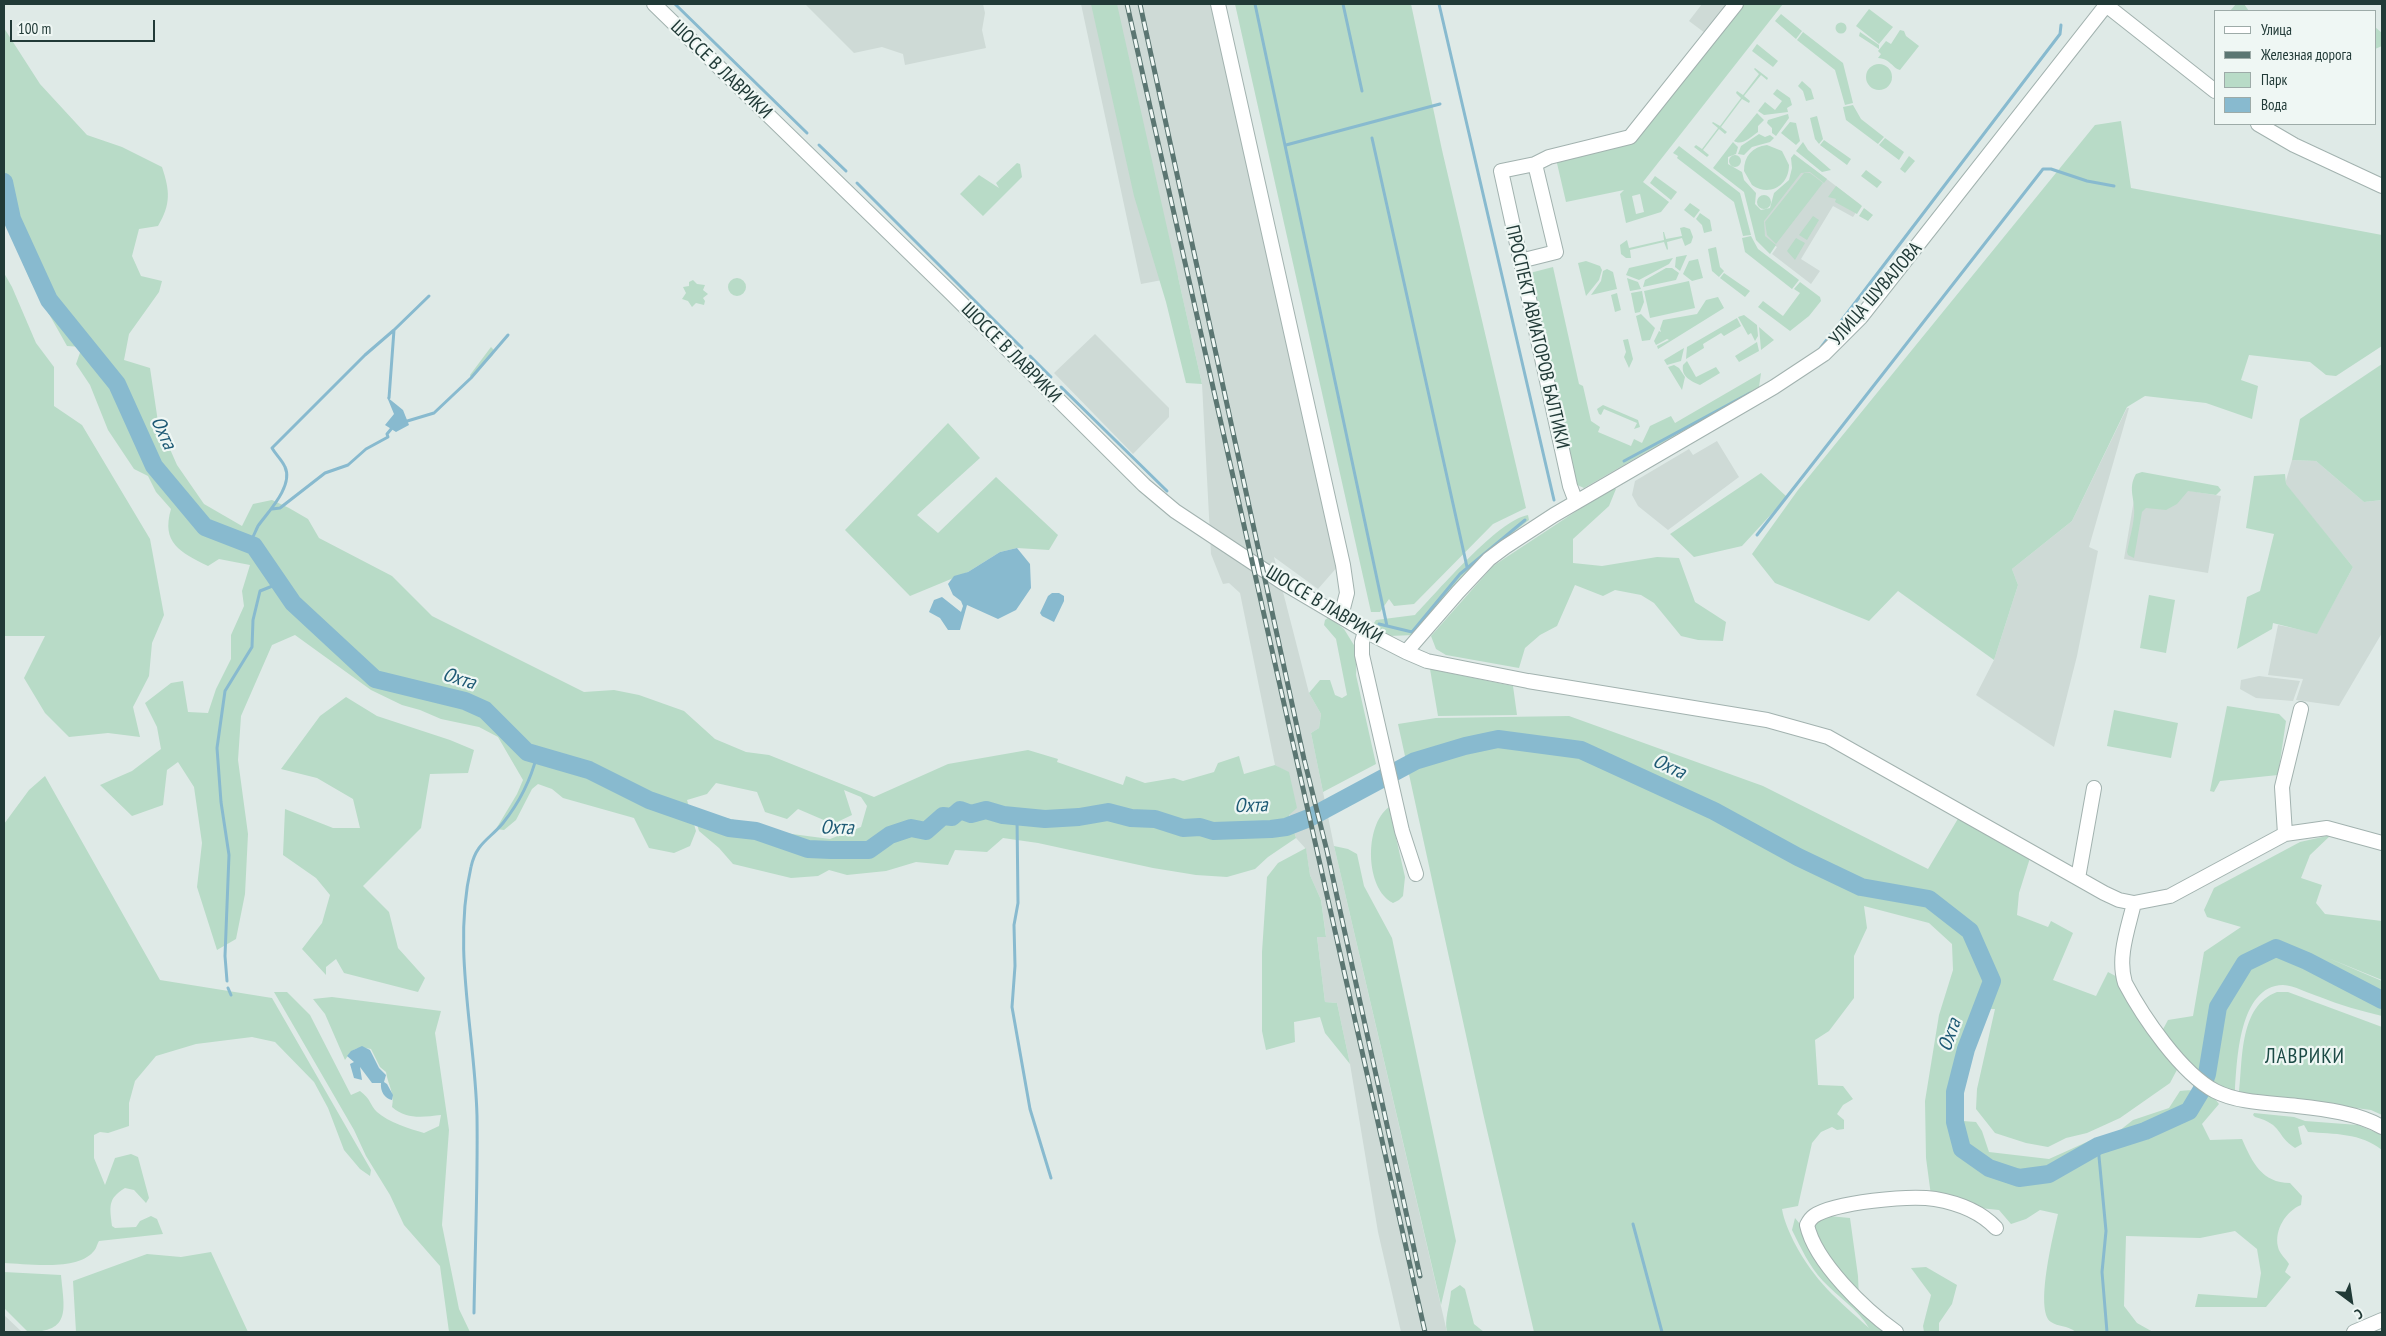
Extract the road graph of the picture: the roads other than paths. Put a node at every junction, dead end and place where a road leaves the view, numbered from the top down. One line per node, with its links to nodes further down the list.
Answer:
1 (654, 4): 11 (street, ШОССЕ В ЛАВРИКИ)
2 (1218, 4): 11 (street)
3 (1736, 4): 7 (street)
4 (2106, 4): 5 (street); 10 (street, УЛИЦА ШУВАЛОВА)
5 (2214, 90)
6 (2260, 125): 8 (street)
7 (1535, 164): 9 (street, ПРОСПЕКТ АВИАТОРОВ БАЛТИКИ); 9 (street)
8 (2382, 186)
9 (1520, 261): 10 (street, ПРОСПЕКТ АВИАТОРОВ БАЛТИКИ)
10 (1576, 502): 13 (street, УЛИЦА ШУВАЛОВА)
11 (1341, 616): 12 (street, ШОССЕ В ЛАВРИКИ)
12 (1365, 631): 13 (street, ШОССЕ В ЛАВРИКИ); 18 (street)
13 (1406, 652): 19 (street, ШОССЕ В ЛАВРИКИ)
14 (2301, 709): 16 (street)
15 (2094, 788): 19 (street)
16 (2285, 834): 17 (street); 20 (street)
17 (2382, 843)
18 (1416, 874)
19 (2078, 878): 20 (street, ШОССЕ В ЛАВРИКИ)
20 (2134, 903): 21 (street)
21 (2382, 1127)
22 (1996, 1228): 24 (street)
23 (2382, 1320): 25 (street)
24 (1896, 1332)
25 (2354, 1332)

